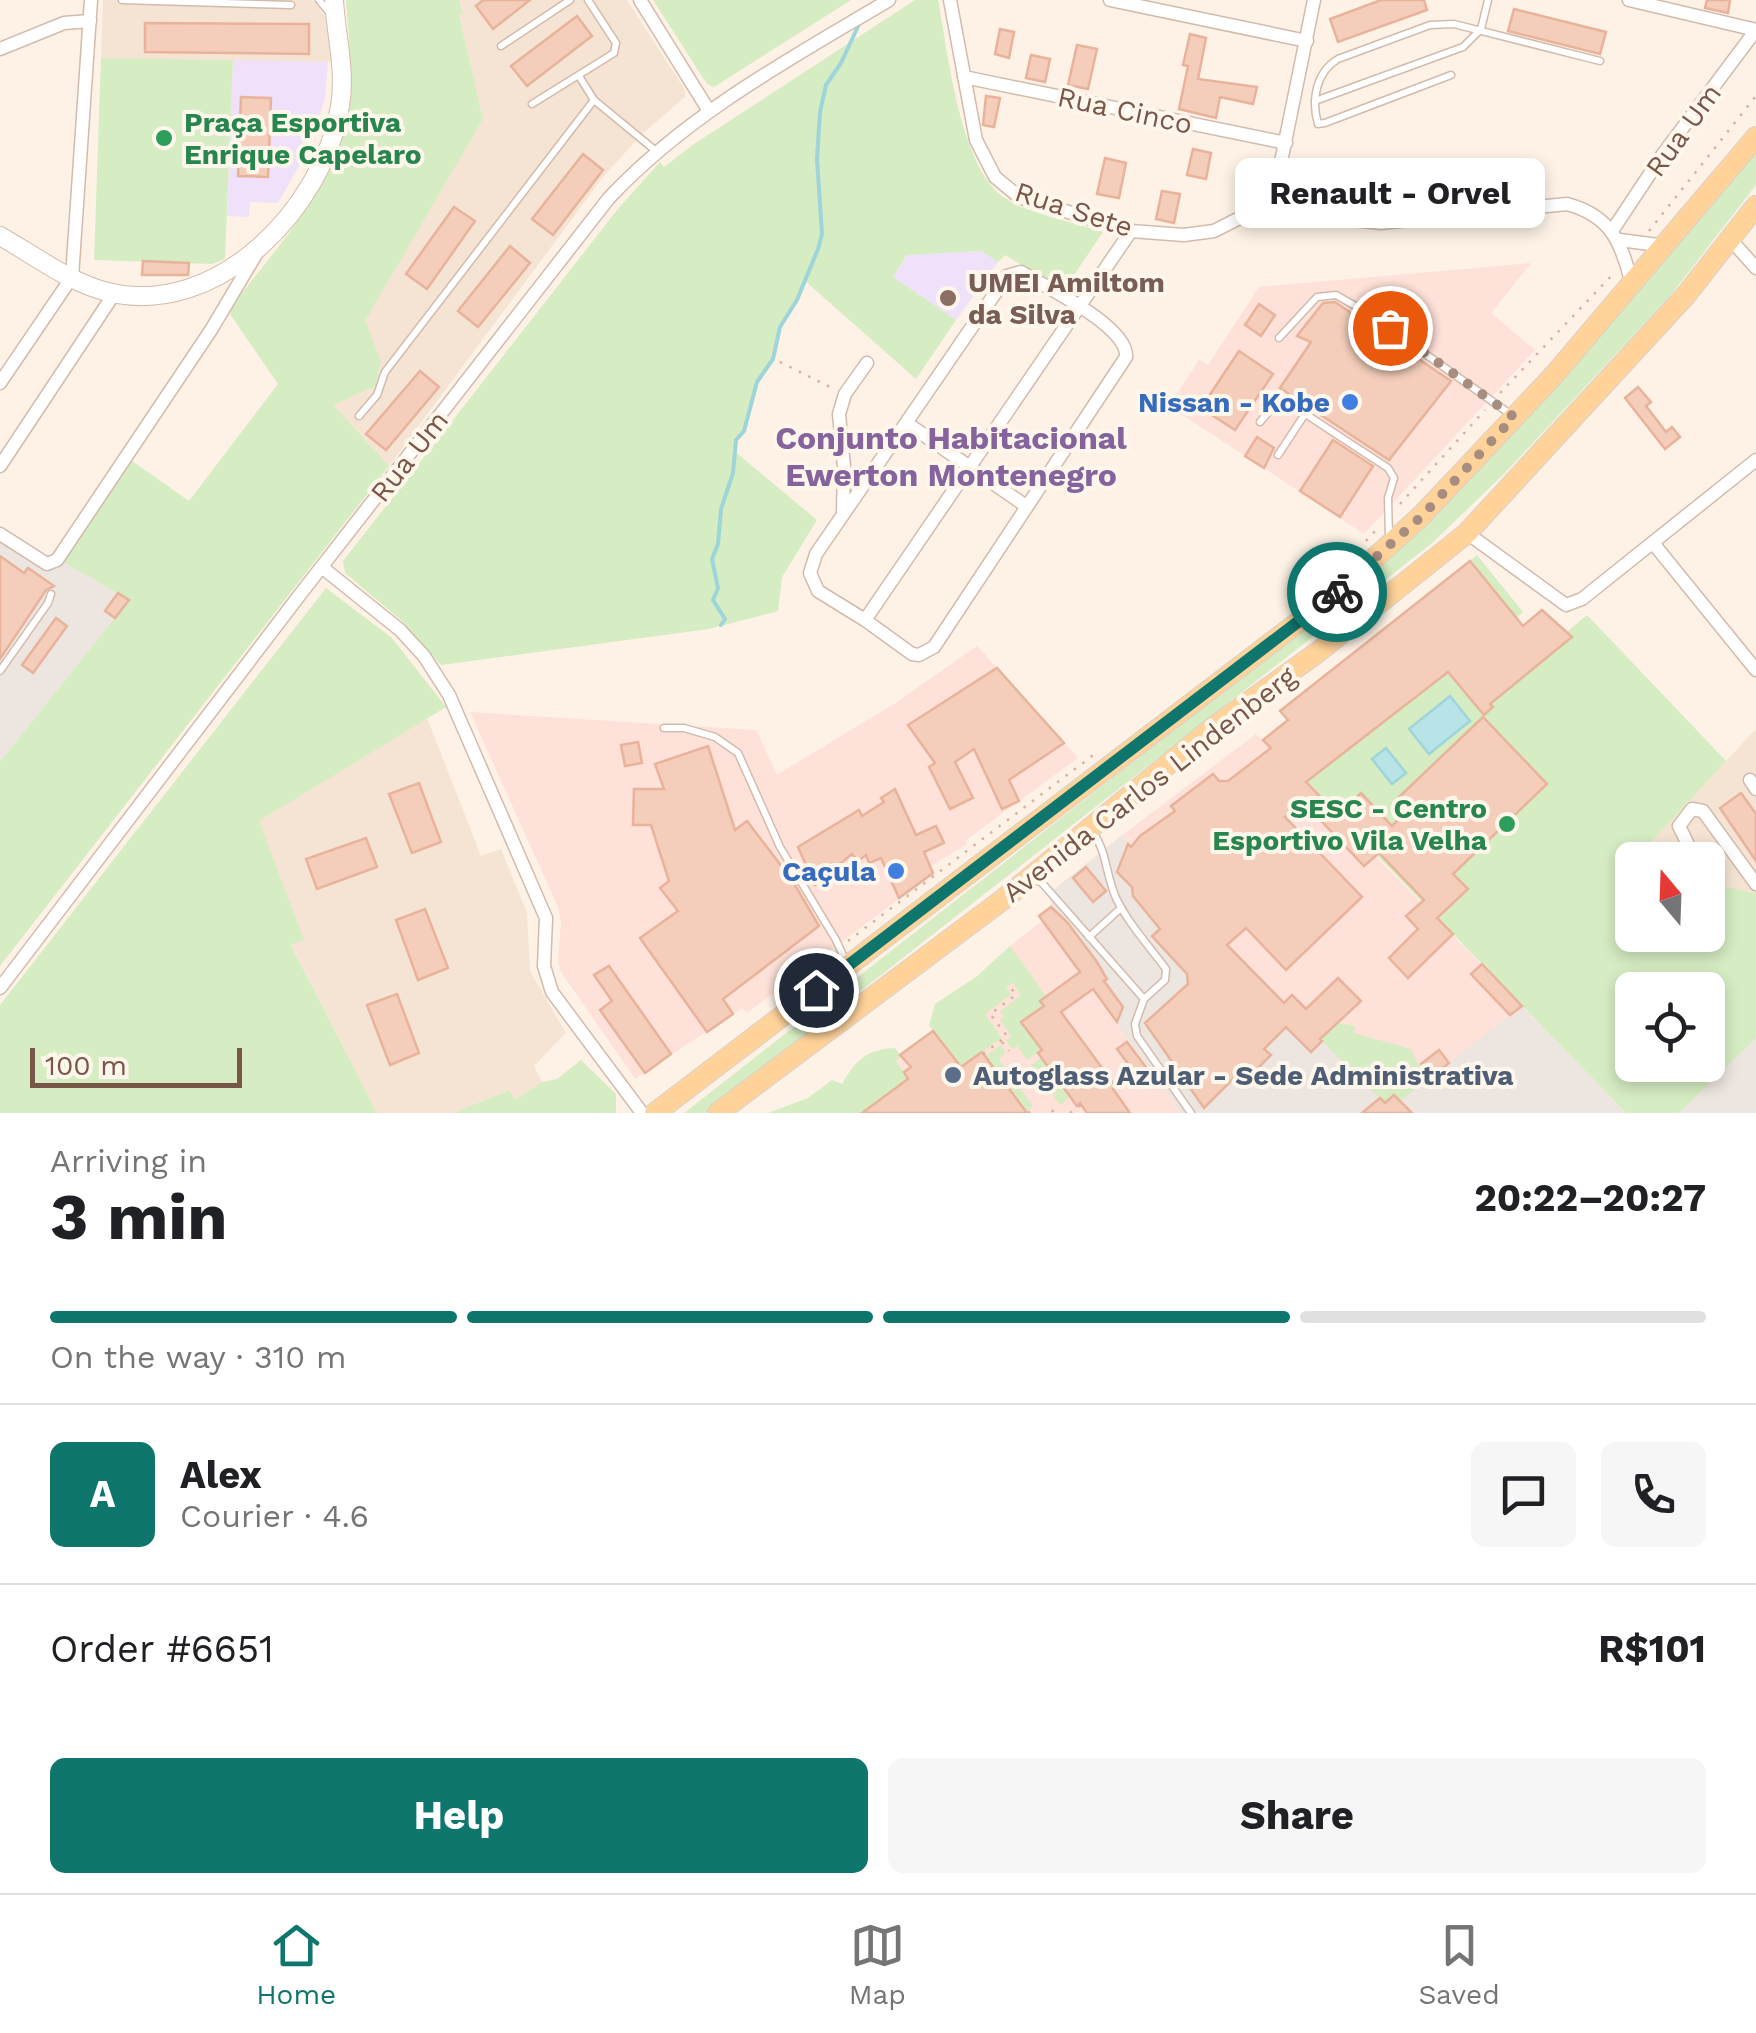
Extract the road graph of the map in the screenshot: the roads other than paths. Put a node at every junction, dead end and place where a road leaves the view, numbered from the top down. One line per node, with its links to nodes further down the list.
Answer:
1 (91, 0): 18 (street)
2 (122, 0): 14 (lane)
3 (320, 0): 17 (lane)
4 (334, 0): 17 (street)
5 (570, 0): 22 (lane)
6 (588, 0): 26 (lane)
7 (640, 0): 31 (street)
8 (890, 0): 31 (street, Rua Um)
9 (950, 0): 27 (street, Rua Sete)
10 (1110, 0): 21 (street)
11 (1314, 0): 21 (street)
12 (1488, 0): 19 (lane)
13 (1629, 0): 20 (street)
14 (236, 1): 15 (lane)
15 (267, 1): 16 (lane)
16 (291, 5)
17 (335, 20): 42 (street)
18 (90, 22): 23 (street); 44 (street)
19 (1481, 29): 24 (lane); 29 (lane); 29 (lane)
20 (1756, 30): 39 (street, Rua Um)
21 (1307, 40): 33 (street)
22 (501, 46)
23 (0, 49)
24 (1600, 61)
25 (1451, 75): 29 (lane)
26 (579, 76): 28 (lane); 30 (lane)
27 (964, 77): 33 (street, Rua Cinco); 37 (street, Rua Sete)
28 (594, 100): 34 (lane); 52 (lane)
29 (1315, 100)
30 (532, 104)
31 (709, 111): 34 (street, Rua Um)
32 (1756, 137): 41 (main road, Avenida Carlos Lindenberg)
33 (1286, 143): 35 (street)
34 (657, 152): 66 (street, Rua Um)
35 (1273, 201): 37 (street, Rua Sete); 39 (street)
36 (1756, 206): 40 (main road, Avenida Carlos Lindenberg)
37 (1131, 231): 47 (street)
38 (0, 236): 44 (street)
39 (1616, 236): 41 (street); 45 (street)
40 (1731, 240): 43 (street); 62 (main road, Avenida Carlos Lindenberg)
41 (1665, 246): 45 (main road, Avenida Carlos Lindenberg)
42 (259, 249): 46 (street); 63 (street)
43 (1756, 268)
44 (72, 277): 46 (street); 50 (street)
45 (1632, 285): 53 (main road, Avenida Carlos Lindenberg)
46 (114, 294): 59 (street)
47 (1080, 306): 55 (street); 58 (street); 60 (street)
48 (1278, 338): 53 (lane)
49 (866, 363): 61 (street)
50 (0, 384)
51 (1305, 414): 54 (lane); 56 (lane); 64 (lane)
52 (359, 416)
53 (1514, 417): 64 (main road, Avenida Carlos Lindenberg)
54 (1260, 422)
55 (908, 424): 58 (street); 61 (street)
56 (1278, 456)
57 (1756, 461): 65 (street)
58 (969, 464): 60 (street); 68 (street)
59 (0, 466)
60 (1026, 506): 68 (street)
61 (844, 514): 68 (street)
62 (1467, 533): 65 (street); 72 (main road, Avenida Carlos Lindenberg)
63 (0, 534)
64 (1390, 544): 78 (main road, Avenida Carlos Lindenberg)
65 (1654, 544): 69 (street)
66 (322, 568): 79 (street, Rua Um); 81 (street)
67 (50, 594): 70 (lane)
68 (866, 620)
69 (1756, 670)
70 (0, 671)
71 (664, 728): 78 (lane)
72 (1088, 826): 74 (main road, Avenida Carlos Lindenberg); 76 (lane)
73 (1687, 842): 75 (street)
74 (1034, 874): 77 (lane); 83 (main road, Avenida Carlos Lindenberg)
75 (1756, 884)
76 (1121, 908): 77 (lane); 80 (lane)
77 (1089, 936): 80 (lane)
78 (844, 957): 82 (main road, Avenida Carlos Lindenberg)
79 (0, 988)
80 (1144, 999): 84 (lane)
81 (642, 1113)
82 (654, 1113)
83 (718, 1113)
84 (1191, 1113)

